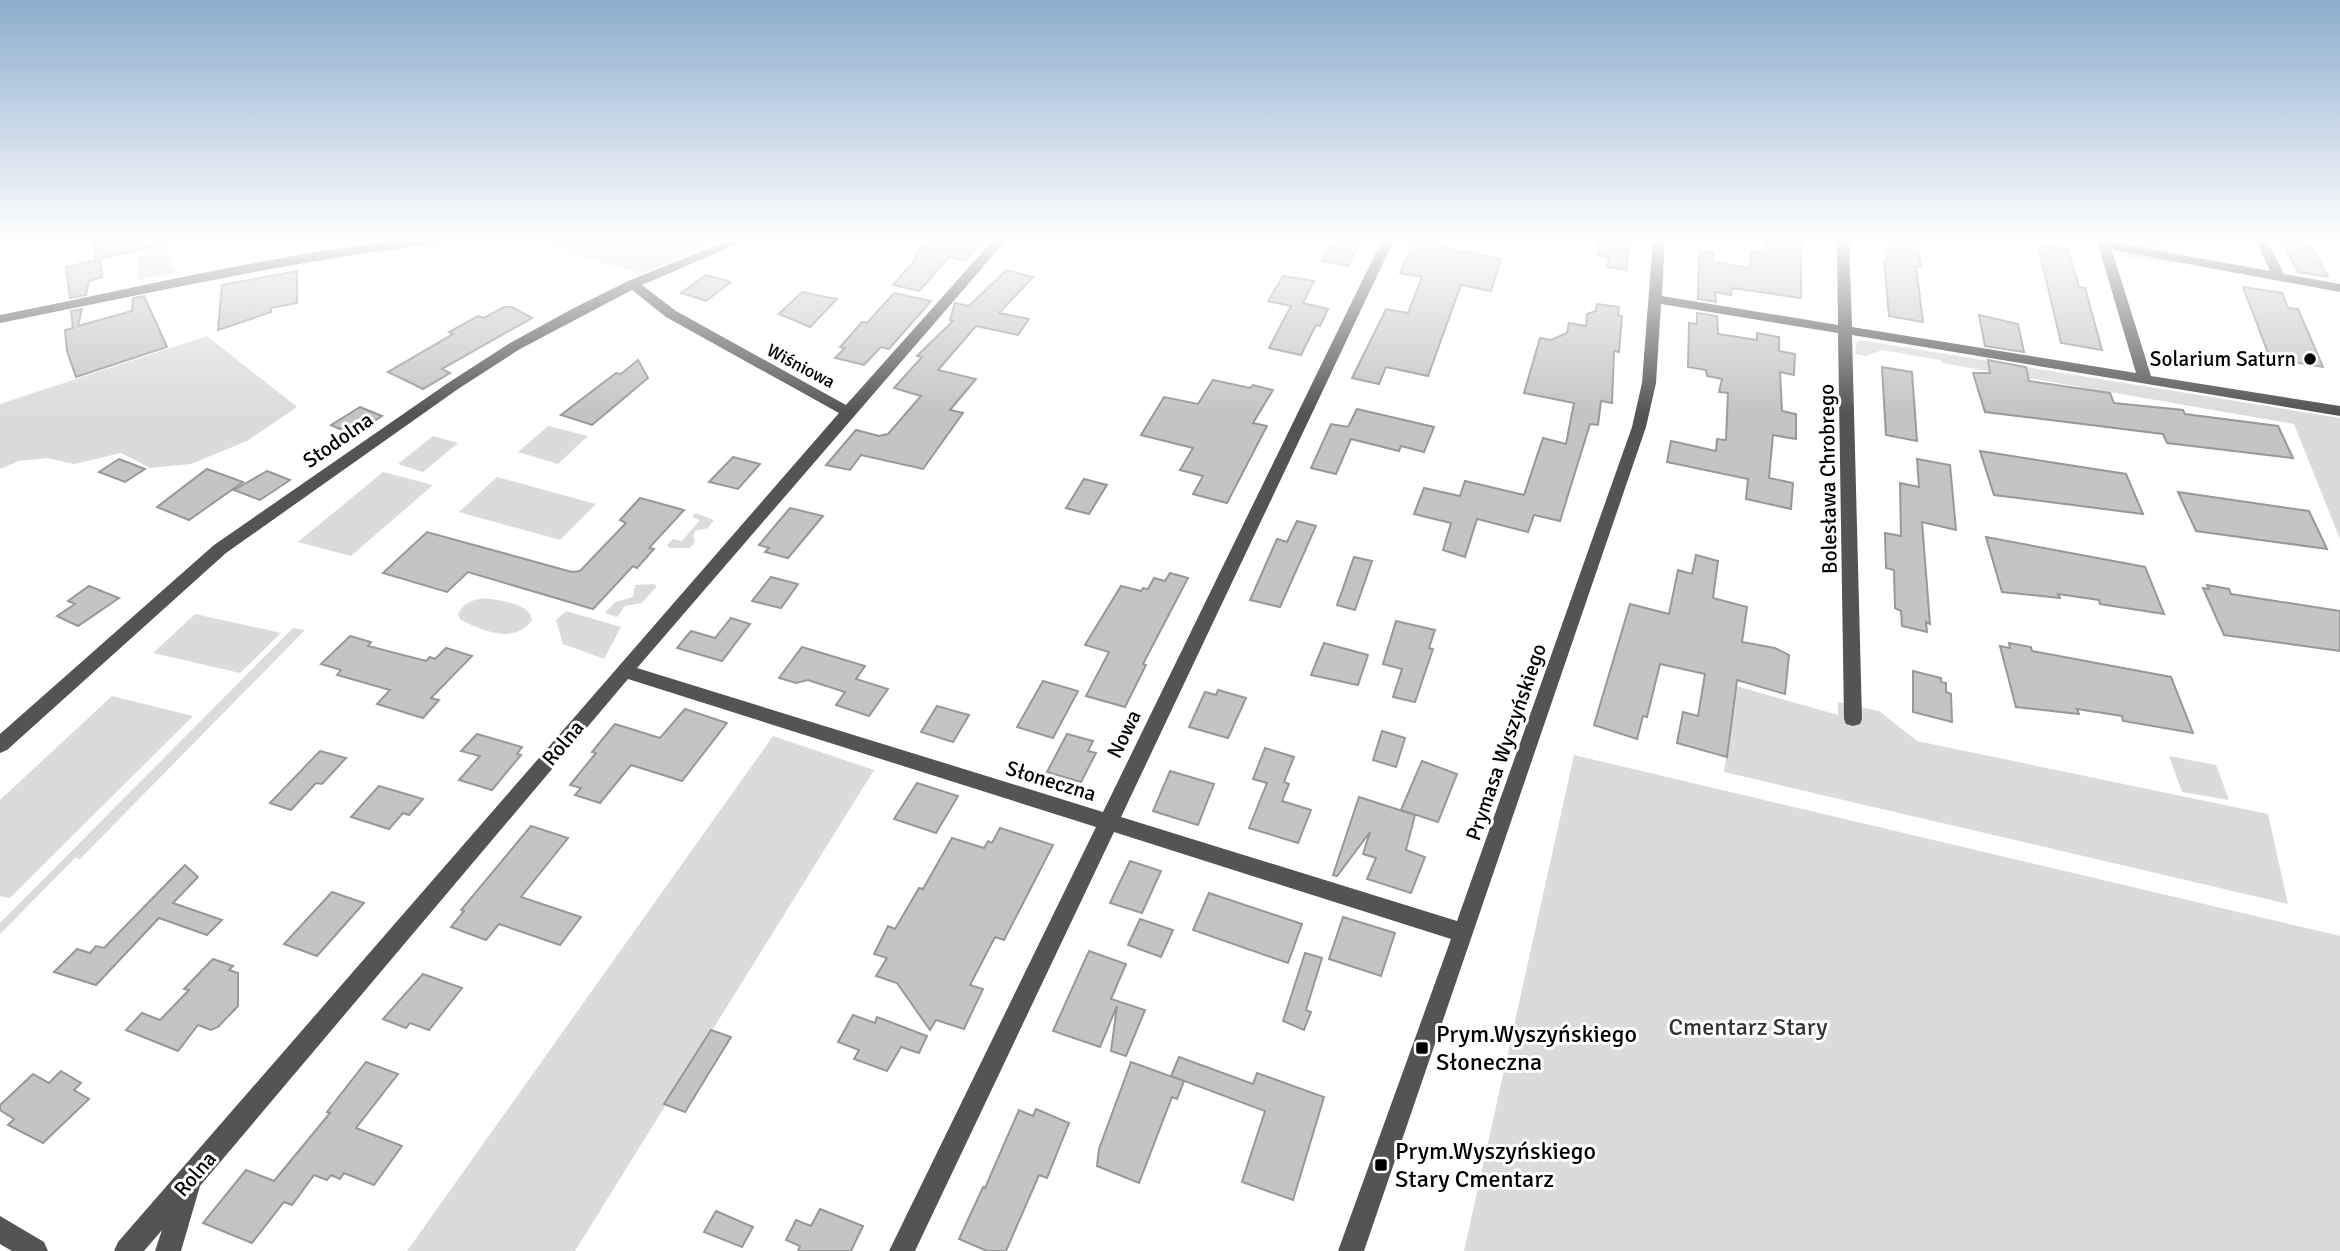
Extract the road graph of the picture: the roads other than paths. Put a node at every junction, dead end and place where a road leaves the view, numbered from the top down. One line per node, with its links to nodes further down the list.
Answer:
1 (111, 296): 9 (street)
2 (609, 296): 16 (street, Stodolna)
3 (649, 296): 12 (street, Wiśniowa)
4 (949, 296): 12 (street, Rolna)
5 (1361, 296): 17 (street, Nowa)
6 (1846, 296): 10 (street, Bolesława Chrobrego)
7 (2120, 296): 11 (street)
8 (1656, 299): 10 (street); 18 (street, Prymasa Wyszyńskiego)
9 (0, 319)
10 (1847, 331): 11 (street); 15 (street, Bolesława Chrobrego)
11 (2145, 380): 13 (street)
12 (846, 411): 14 (street, Rolna)
13 (2340, 411)
14 (624, 671): 17 (street, Słoneczna); 19 (street, Rolna)
15 (1853, 719)
16 (0, 744)
17 (1107, 822): 18 (street, Słoneczna); 24 (street, Nowa)
18 (1464, 933): 25 (street, Prymasa Wyszyńskiego)
19 (190, 1179): 22 (street, Rolna); 23 (street)
20 (0, 1229): 21 (street)
21 (35, 1251)
22 (127, 1251)
23 (168, 1251)
24 (902, 1251)
25 (1350, 1251)

